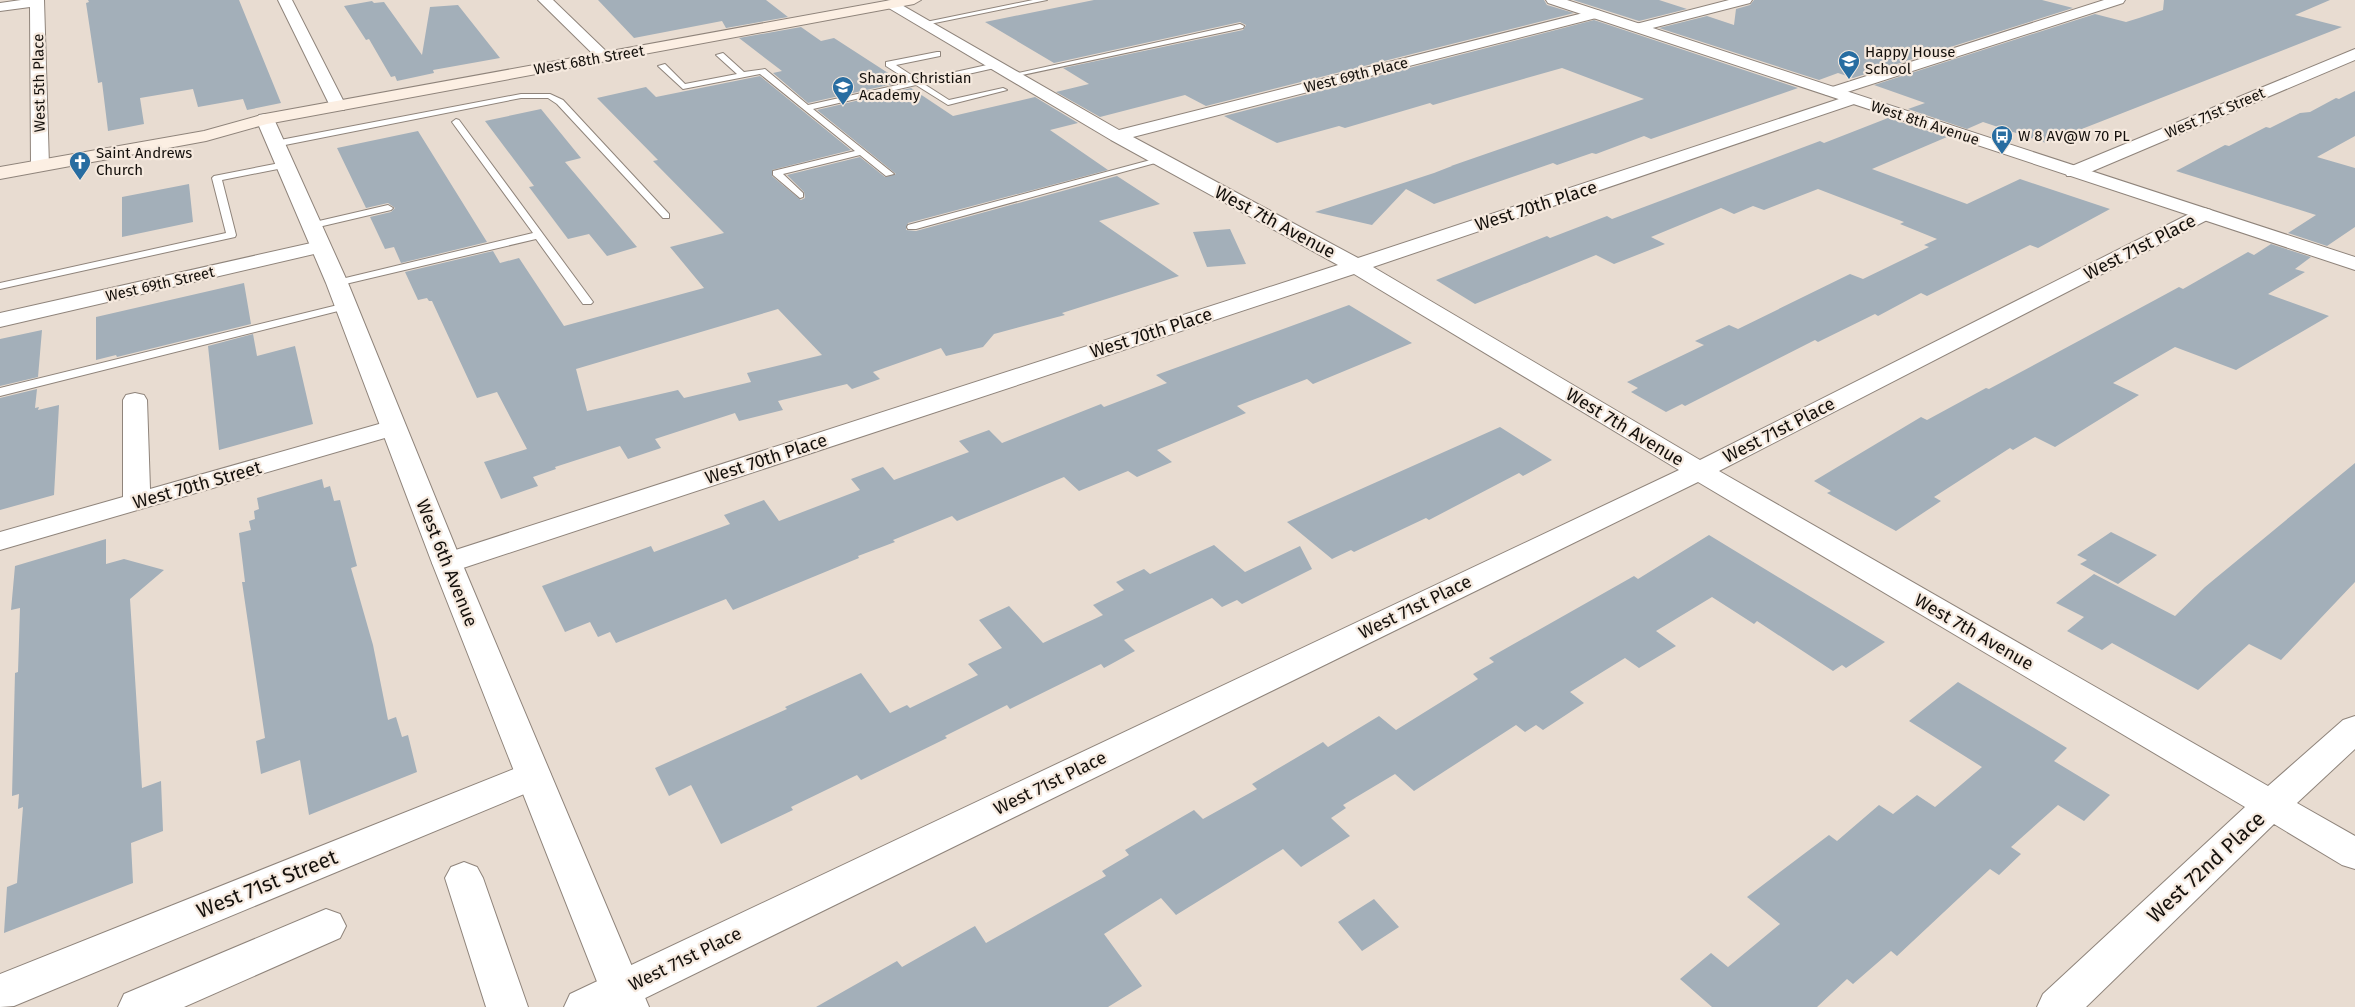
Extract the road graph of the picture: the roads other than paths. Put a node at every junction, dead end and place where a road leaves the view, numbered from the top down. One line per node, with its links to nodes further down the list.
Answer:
1 (285, 0): 24 (street)
2 (545, 0): 17 (street)
3 (1044, 0): 11 (lane)
4 (1553, 0): 10 (street, West 8th Avenue)
5 (1745, 0): 13 (street)
6 (2118, 0): 22 (street)
7 (37, 1): 9 (street); 30 (street, West 5th Place)
8 (903, 2): 11 (street, West 7th Avenue); 17 (main road, West 68th Street)
9 (0, 7)
10 (1595, 14): 13 (street, West 8th Avenue); 27 (street, West 69th Place)
11 (925, 23): 20 (street, West 7th Avenue)
12 (1240, 26): 20 (lane)
13 (1637, 28): 22 (street, West 8th Avenue)
14 (937, 54): 21 (lane)
15 (2355, 54): 33 (street, West 71st Street)
16 (720, 55): 19 (lane)
17 (604, 57): 24 (main road, West 68th Street)
18 (662, 66): 19 (lane)
19 (743, 75): 25 (lane)
20 (1004, 77): 21 (lane); 21 (lane); 27 (street, West 7th Avenue)
21 (918, 83): 25 (lane)
22 (1832, 92): 23 (street, West 8th Avenue)
23 (1854, 99): 33 (street, West 8th Avenue); 44 (street, West 70th Place)
24 (338, 106): 28 (main road, West 68th Street)
25 (806, 108): 29 (lane)
26 (456, 122): 41 (lane)
27 (1117, 136): 32 (street, West 7th Avenue)
28 (275, 143): 30 (main road, West 68th Street); 39 (lane); 42 (street, West 6th Avenue); 45 (lane)
29 (862, 152): 35 (lane); 36 (lane)
30 (40, 159): 31 (main road, West 68th Street); 34 (main road, West 68th Street)
31 (0, 160)
32 (1161, 160): 40 (lane); 44 (street, West 7th Avenue)
33 (2074, 172): 38 (street, West 8th Avenue)
34 (0, 173)
35 (889, 174)
36 (800, 195)
37 (388, 208): 42 (lane)
38 (2204, 214): 43 (street, West 8th Avenue); 52 (street, West 71st Place)
39 (666, 216)
40 (912, 227)
41 (539, 235): 46 (lane); 47 (lane)
42 (315, 237): 46 (street, West 6th Avenue); 48 (street, West 69th Street)
43 (2355, 264)
44 (1356, 266): 52 (street, West 7th Avenue); 55 (street, West 70th Place)
45 (0, 286)
46 (342, 295): 49 (lane); 51 (street, West 6th Avenue)
47 (586, 302)
48 (0, 320)
49 (0, 392)
50 (135, 400): 53 (street)
51 (393, 428): 53 (street, West 70th Street); 55 (street, West 6th Avenue)
52 (1699, 471): 58 (street, West 7th Avenue); 63 (street, West 71st Place)
53 (137, 502): 54 (street, West 70th Street)
54 (0, 541)
55 (447, 563): 57 (street, West 6th Avenue)
56 (2355, 729): 58 (street, West 72nd Place)
57 (534, 775): 62 (street, West 71st Street); 63 (street, West 6th Avenue)
58 (2271, 805): 59 (street, West 7th Avenue); 67 (street, West 72nd Place)
59 (2355, 854)
60 (464, 878): 65 (street)
61 (326, 926): 64 (street)
62 (0, 994)
63 (624, 998): 66 (street, West 71st Place)
64 (139, 1007)
65 (507, 1007)
66 (585, 1007)
67 (2058, 1007)

